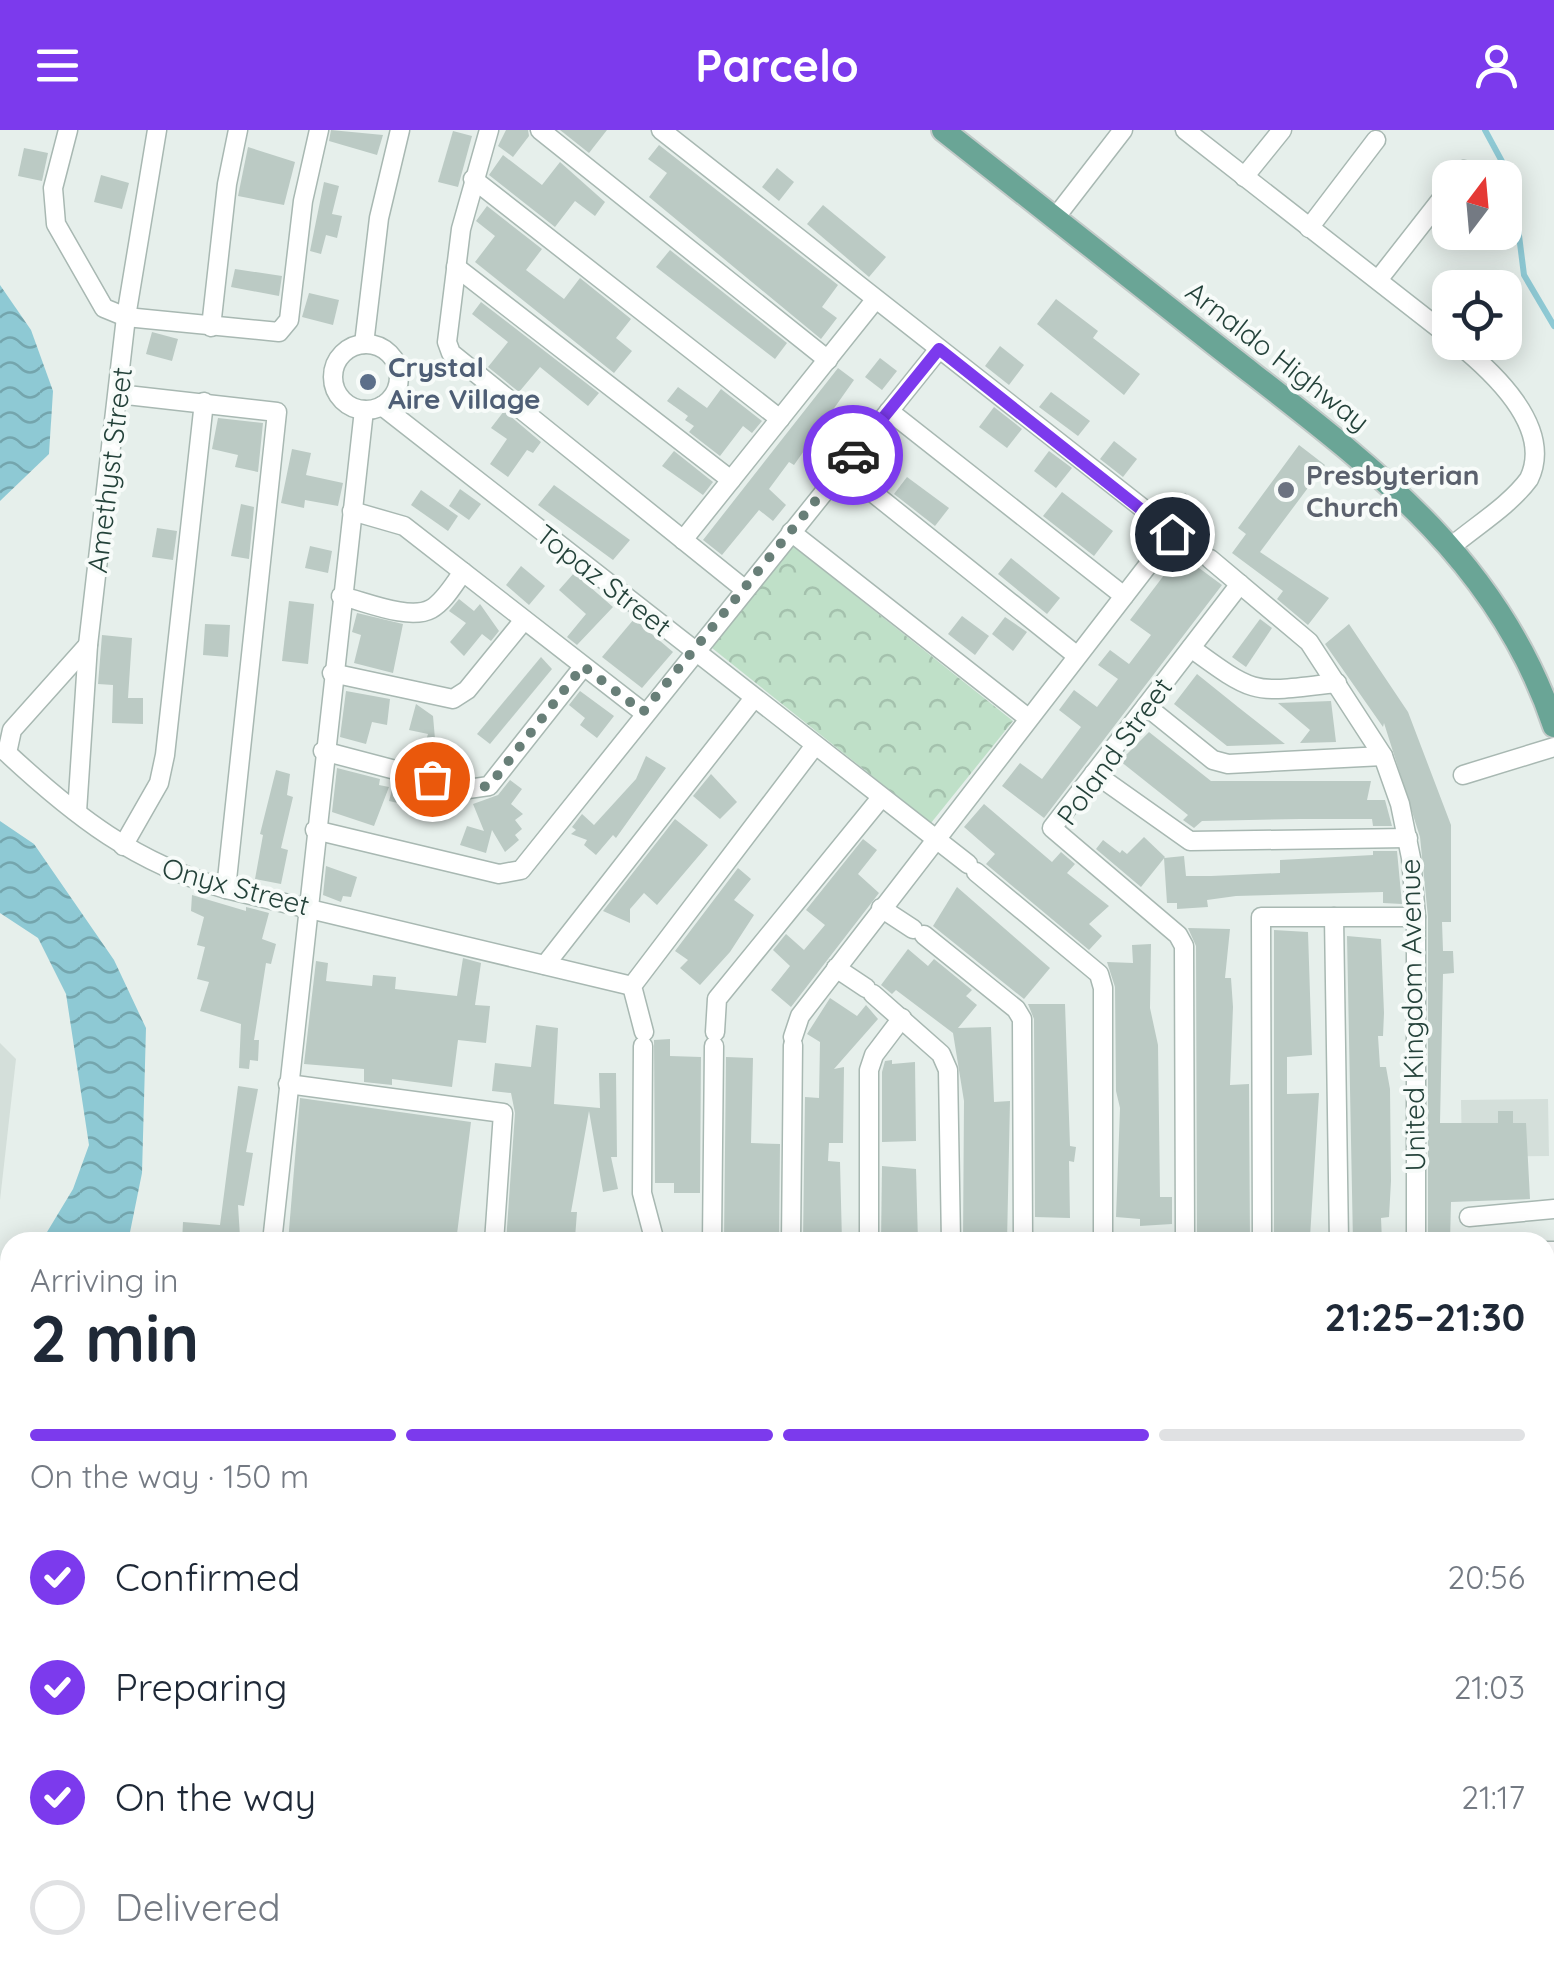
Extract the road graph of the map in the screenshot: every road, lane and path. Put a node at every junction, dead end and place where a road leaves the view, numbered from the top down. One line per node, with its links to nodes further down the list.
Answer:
1 (68, 130): 22 (street)
2 (157, 130): 22 (street, Amethyst Street)
3 (238, 130): 24 (street)
4 (320, 130): 24 (street)
5 (400, 130): 25 (street)
6 (489, 130): 15 (street)
7 (540, 130): 27 (street)
8 (661, 130): 21 (street, United Kingdom Avenue)
9 (943, 130): 17 (main road, Arnaldo Highway)
10 (1124, 130): 17 (street)
11 (1185, 130): 14 (street)
12 (1282, 130): 14 (street)
13 (1376, 140): 18 (street)
14 (1244, 177): 18 (street)
15 (474, 179): 19 (street); 33 (street)
16 (1432, 211): 20 (street)
17 (1055, 218): 40 (main road, Arnaldo Highway)
18 (1309, 228): 20 (street)
19 (456, 268): 35 (street); 39 (street)
20 (1378, 280): 23 (street)
21 (875, 300): 26 (street, United Kingdom Avenue); 27 (street)
22 (126, 317): 24 (street); 29 (street, Amethyst Street)
23 (1432, 324)
24 (211, 327)
25 (364, 344): 31 (street); 31 (street)
26 (939, 349): 32 (street); 38 (street, United Kingdom Avenue)
27 (828, 360): 33 (street)
28 (1475, 360): 40 (street)
29 (118, 394): 30 (street); 47 (street, Amethyst Street)
30 (204, 402): 70 (street); 71 (street)
31 (373, 408): 36 (street); 49 (street, Topaz Street)
32 (889, 411): 34 (street); 45 (street)
33 (780, 418): 35 (street)
34 (842, 468): 37 (street); 50 (street)
35 (731, 480): 39 (street)
36 (352, 510): 41 (street); 44 (street)
37 (791, 532): 43 (street); 57 (street)
38 (1172, 534): 42 (street, United Kingdom Avenue); 45 (street)
39 (683, 540): 43 (street)
40 (1452, 546): 58 (main road, Arnaldo Highway)
41 (463, 572): 44 (street); 46 (street)
42 (1240, 584): 48 (street, Poland Street); 53 (street, United Kingdom Avenue)
43 (743, 588): 49 (street)
44 (342, 596): 52 (street)
45 (1124, 596): 50 (street)
46 (524, 620): 51 (street); 52 (street)
47 (88, 645): 66 (street, Amethyst Street); 66 (street, Onyx Street)
48 (1191, 648): 53 (street); 55 (street, Poland Street)
49 (694, 651): 54 (street, Topaz Street); 56 (street)
50 (1076, 655): 57 (street)
51 (583, 666): 56 (street); 61 (street)
52 (332, 673): 61 (street)
53 (1337, 683): 62 (street, United Kingdom Avenue)
54 (754, 698): 60 (street, Topaz Street); 76 (street)
55 (1146, 706): 62 (street); 63 (street, Poland Street)
56 (643, 712): 67 (street)
57 (1028, 718): 69 (street)
58 (1554, 726)
59 (1554, 747): 64 (street)
60 (814, 748): 65 (street, Topaz Street); 78 (street)
61 (323, 751): 67 (street)
62 (1383, 756): 68 (street, United Kingdom Avenue)
63 (1094, 773): 68 (street); 92 (street, Poland Street)
64 (1463, 775)
65 (880, 799): 69 (street, Topaz Street); 86 (street)
66 (77, 812): 70 (street, Onyx Street)
67 (315, 830): 72 (street)
68 (1408, 838): 75 (street, United Kingdom Avenue)
69 (933, 839): 73 (street); 91 (street, Topaz Street)
70 (123, 846): 71 (street, Onyx Street)
71 (226, 889): 72 (street, Onyx Street)
72 (307, 906): 76 (street, Onyx Street); 80 (street)
73 (881, 908): 77 (street); 90 (street)
74 (1334, 917): 75 (street); 93 (street); 94 (street)
75 (1416, 917): 95 (street, United Kingdom Avenue)
76 (545, 965): 78 (street, Onyx Street)
77 (836, 968): 79 (street); 87 (street)
78 (632, 986): 85 (street)
79 (902, 1018): 88 (street); 89 (street)
80 (288, 1084): 83 (street); 84 (street)
81 (1554, 1209): 82 (street)
82 (1469, 1217)
83 (273, 1232)
84 (495, 1232)
85 (652, 1232)
86 (712, 1232)
87 (791, 1232)
88 (869, 1232)
89 (950, 1232)
90 (1023, 1232)
91 (1103, 1232)
92 (1185, 1232)
93 (1262, 1232)
94 (1339, 1232)
95 (1416, 1232)

